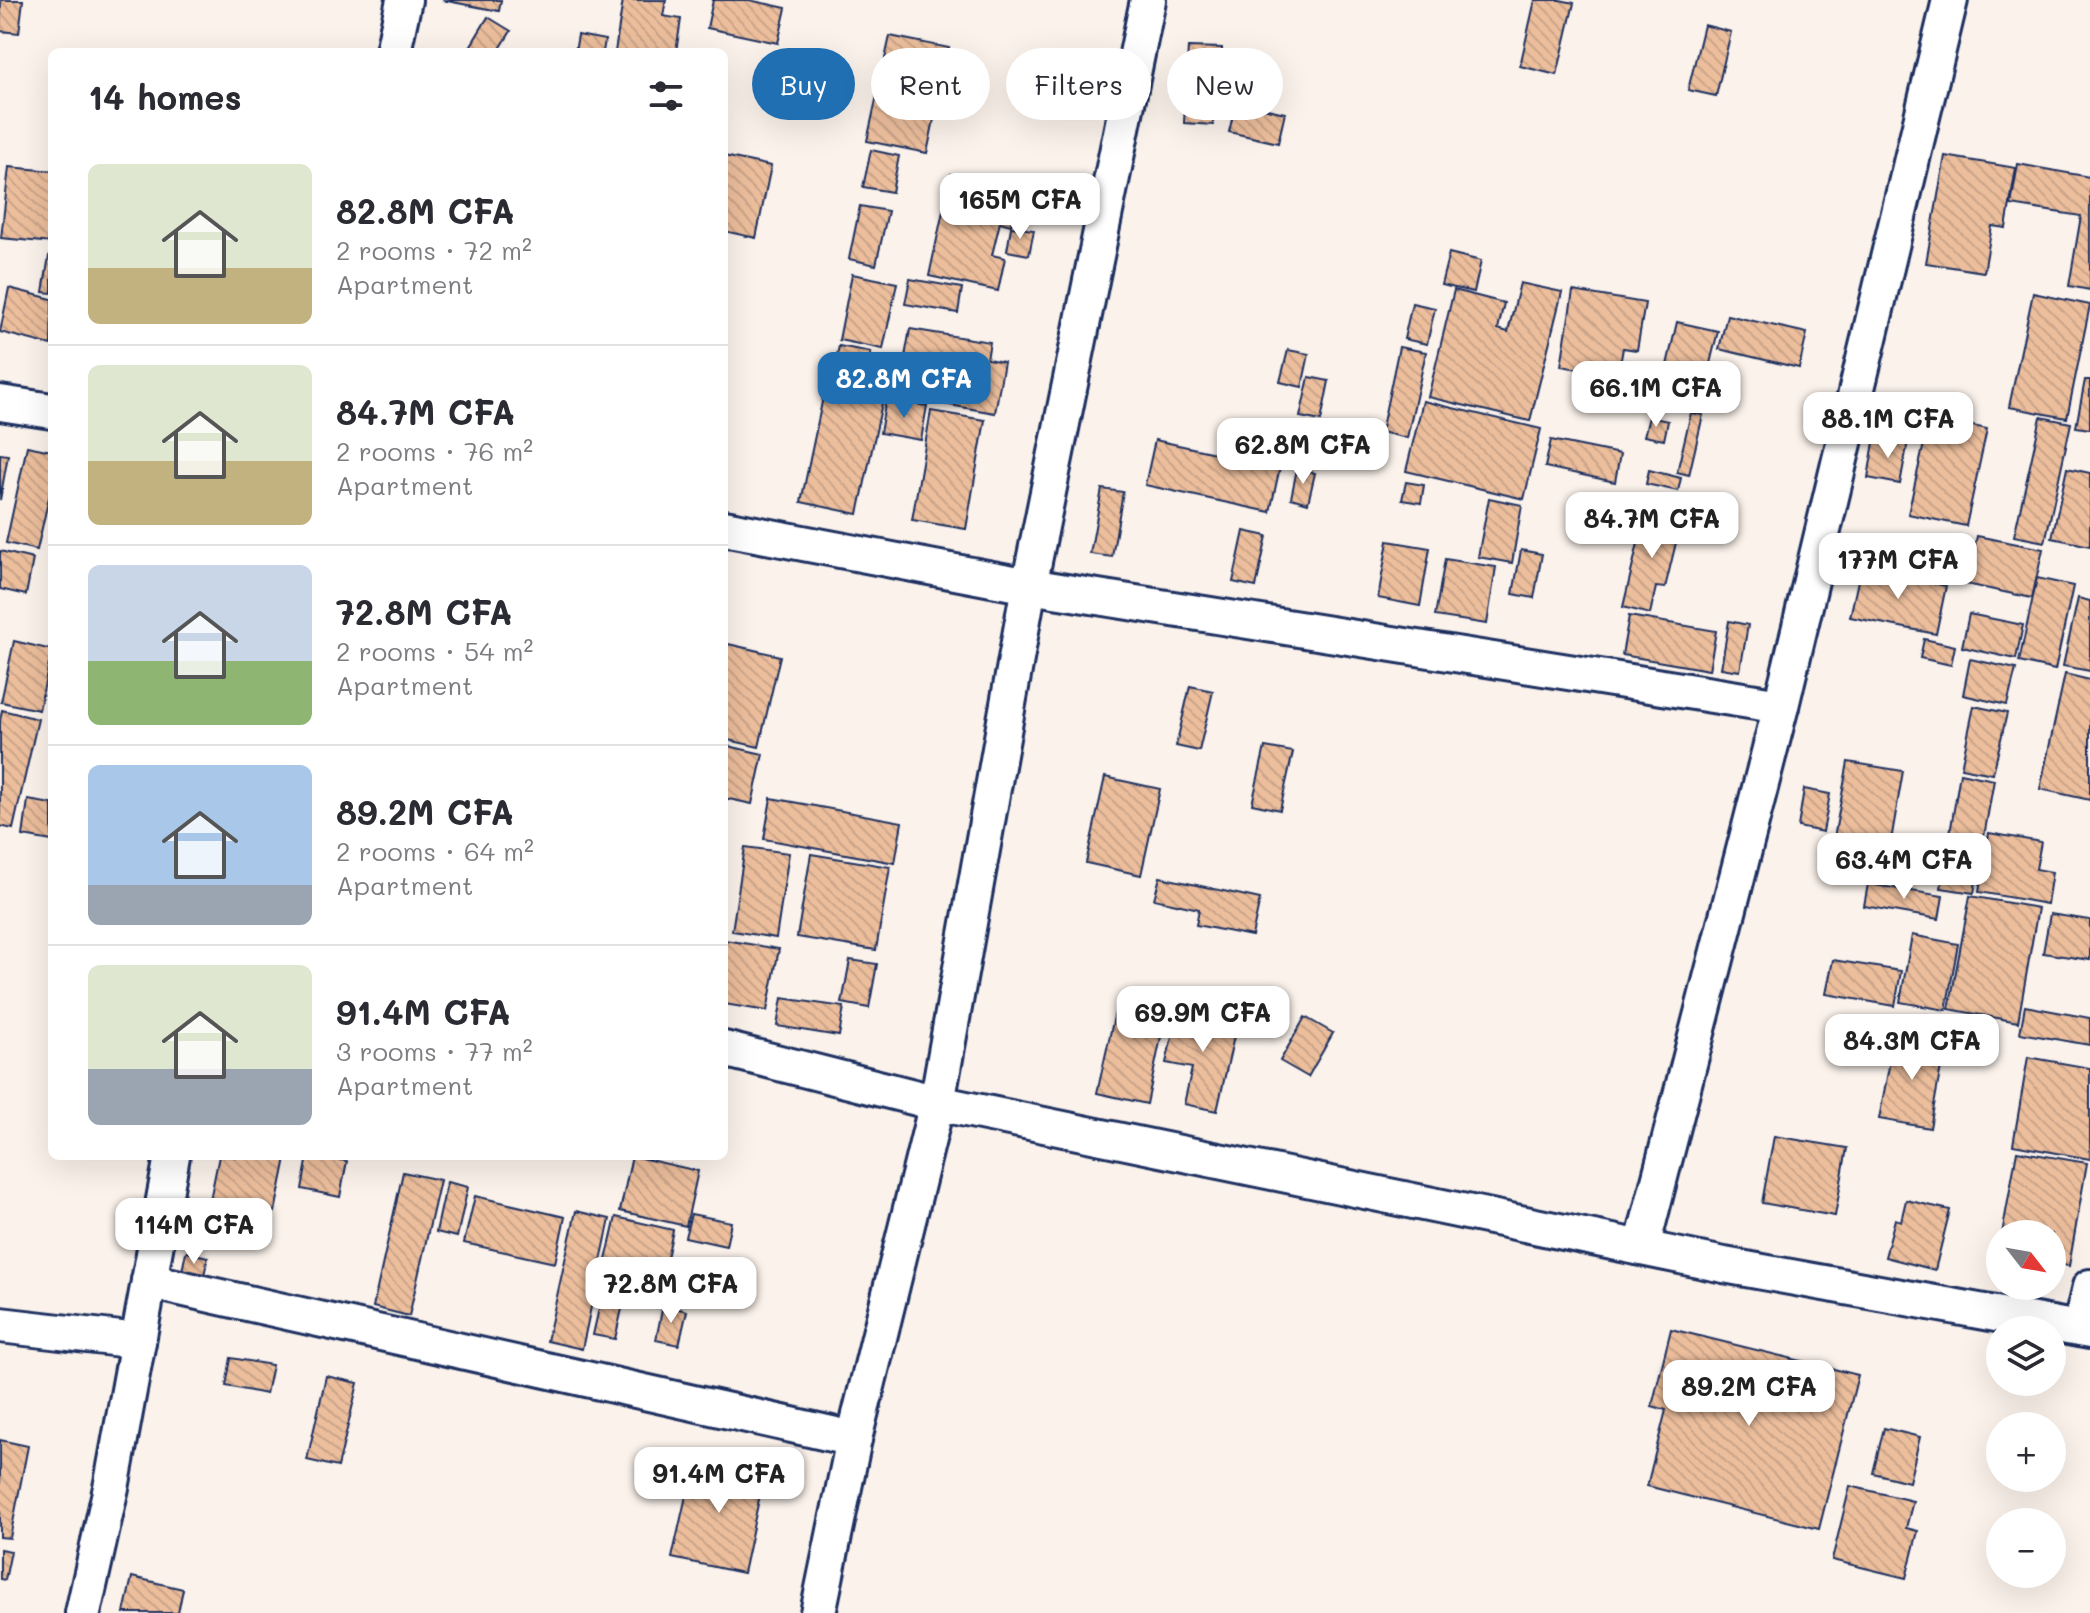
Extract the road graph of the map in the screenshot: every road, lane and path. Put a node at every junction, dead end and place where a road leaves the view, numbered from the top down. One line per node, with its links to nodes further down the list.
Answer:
1 (404, 0): 4 (street)
2 (1148, 0): 8 (street)
3 (1950, 0): 9 (street)
4 (394, 48)
5 (0, 403): 6 (street)
6 (48, 410)
7 (728, 529): 8 (street)
8 (1029, 586): 9 (street); 11 (street)
9 (1781, 706): 13 (street)
10 (728, 1050): 11 (street)
11 (937, 1103): 13 (street); 19 (street)
12 (171, 1160): 14 (street)
13 (1642, 1247): 17 (street)
14 (149, 1281): 18 (street); 19 (street)
15 (2090, 1287): 17 (street)
16 (0, 1325): 18 (street)
17 (2085, 1330)
18 (138, 1341): 20 (street)
19 (854, 1439): 21 (street)
20 (83, 1613)
21 (818, 1613)

